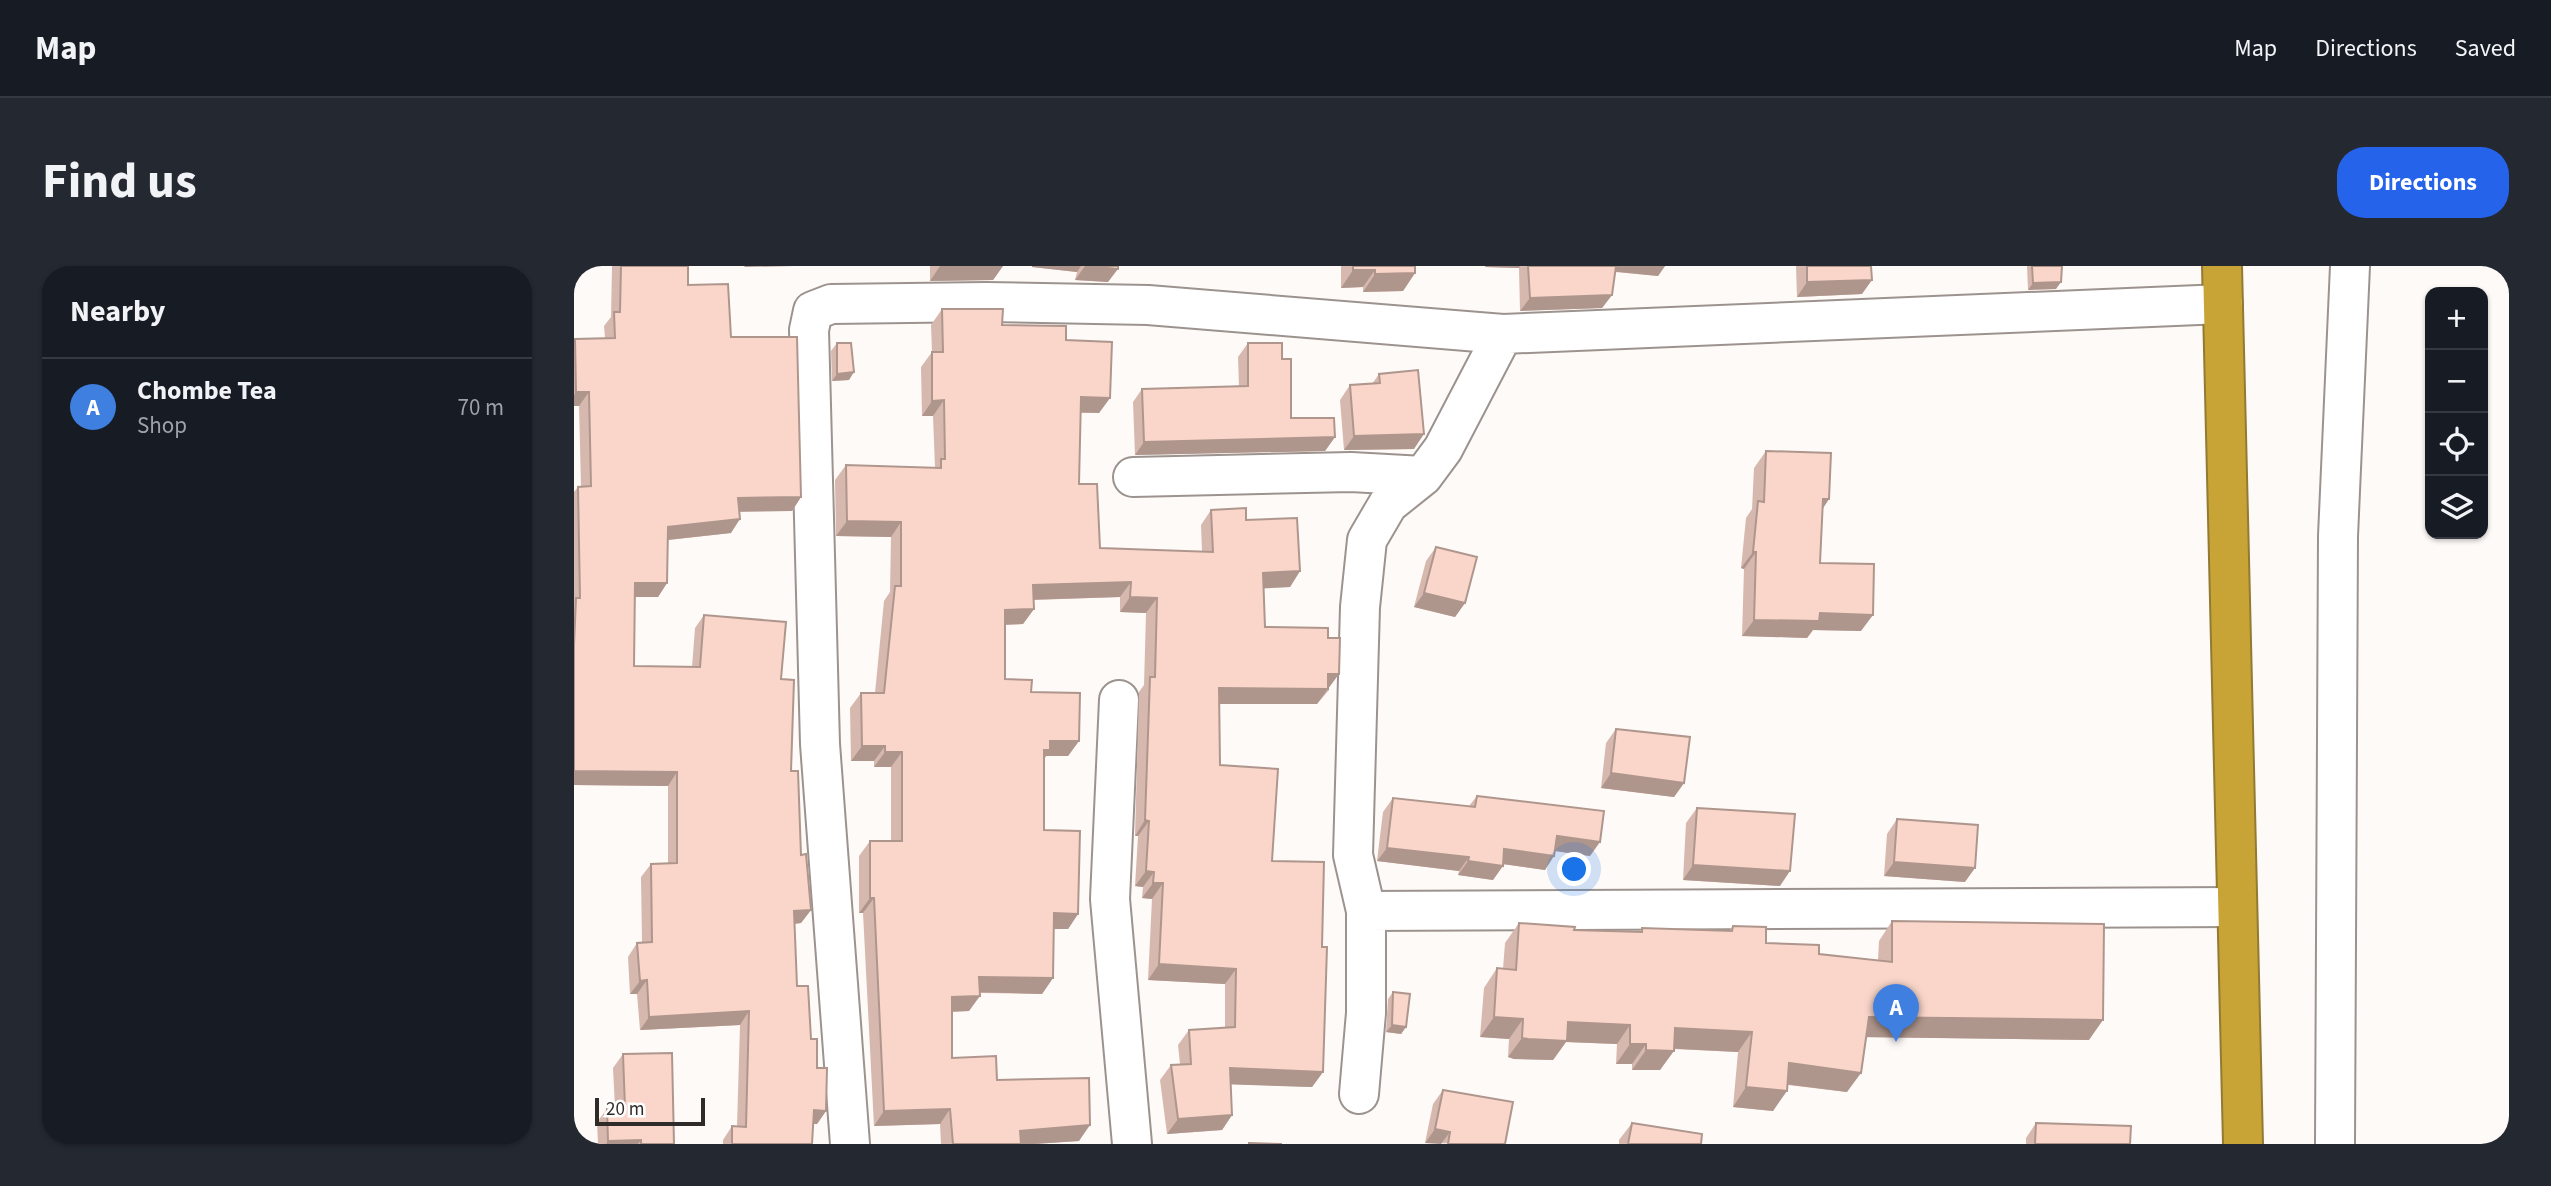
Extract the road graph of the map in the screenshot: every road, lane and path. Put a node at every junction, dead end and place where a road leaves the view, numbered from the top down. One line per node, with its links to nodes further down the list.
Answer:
1 (2222, 266): 3 (highway)
2 (2350, 266): 14 (street)
3 (2223, 304): 4 (street); 8 (highway)
4 (1503, 334): 5 (street); 11 (street)
5 (1423, 476): 6 (street); 9 (street)
6 (1133, 477)
7 (1119, 700): 12 (street)
8 (2237, 907): 9 (street); 13 (highway)
9 (1366, 911): 10 (street)
10 (1359, 1094)
11 (850, 1144)
12 (1132, 1144)
13 (2243, 1144)
14 (2335, 1144)

